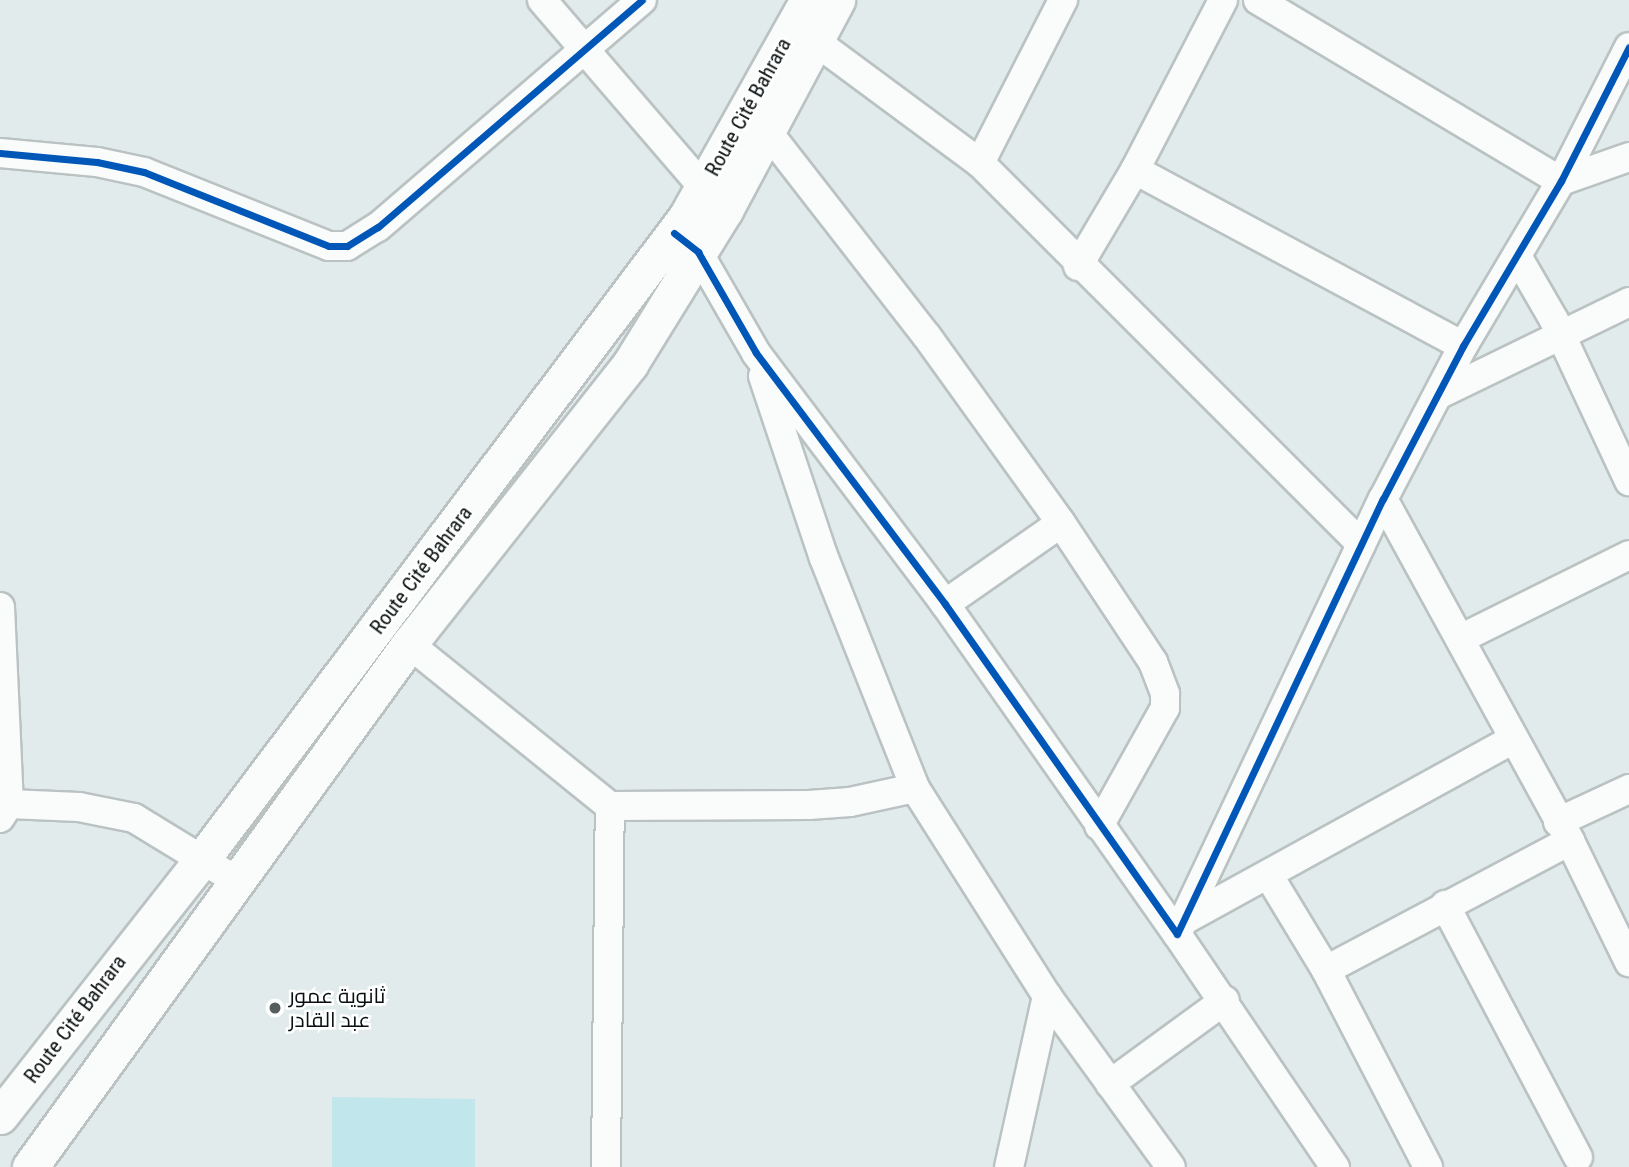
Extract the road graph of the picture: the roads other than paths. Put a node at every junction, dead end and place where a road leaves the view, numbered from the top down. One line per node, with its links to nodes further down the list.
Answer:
1 (541, 0): 10 (street)
2 (642, 0): 10 (street)
3 (808, 0): 18 (main road, Route Cité Bahrara)
4 (837, 0): 9 (main road)
5 (1063, 0): 15 (street)
6 (1223, 0): 16 (street)
7 (1258, 0): 8 (street)
8 (1299, 9): 17 (street)
9 (815, 41): 12 (main road); 15 (street)
10 (584, 50): 13 (street); 18 (street)
11 (1626, 64): 17 (street)
12 (767, 131): 19 (main road); 29 (street)
13 (0, 153)
14 (1629, 157): 17 (street)
15 (980, 163): 21 (street)
16 (1135, 170): 21 (street); 24 (street)
17 (1561, 181): 20 (street)
18 (703, 187): 19 (main road, Route Cité Bahrara)
19 (686, 243): 25 (street); 35 (main road); 43 (main road, Route Cité Bahrara)
20 (1517, 256): 23 (street); 24 (street)
21 (1078, 266): 30 (street)
22 (1629, 302): 23 (street)
23 (1562, 336): 26 (street); 27 (street)
24 (1463, 346): 26 (street)
25 (756, 353): 32 (street); 37 (street)
26 (1442, 393): 28 (street)
27 (1629, 481)
28 (1383, 499): 30 (street); 34 (street)
29 (1061, 523): 32 (street); 41 (street)
30 (1361, 544): 47 (street)
31 (1629, 555): 34 (street)
32 (945, 604): 41 (street)
33 (0, 607): 40 (street)
34 (1460, 639): 36 (street)
35 (410, 644): 39 (street); 45 (main road)
36 (1514, 739): 42 (street); 44 (street)
37 (915, 788): 39 (street); 51 (street)
38 (1629, 789): 42 (street)
39 (610, 806): 57 (street)
40 (3, 809): 43 (street)
41 (1099, 826): 47 (street)
42 (1564, 832): 46 (street); 48 (street)
43 (203, 858): 45 (street); 54 (main road, Route Cité Bahrara)
44 (1269, 876): 47 (street); 50 (street)
45 (239, 882): 56 (main road)
46 (1445, 905): 50 (street); 55 (street)
47 (1183, 926): 52 (street)
48 (1623, 934): 49 (street)
49 (1629, 961)
50 (1326, 970): 61 (street)
51 (1047, 996): 53 (street); 58 (street)
52 (1225, 1000): 53 (street); 60 (street)
53 (1110, 1084): 59 (street)
54 (0, 1116)
55 (1578, 1157)
56 (30, 1167)
57 (606, 1167)
58 (1009, 1167)
59 (1171, 1167)
60 (1335, 1167)
61 (1428, 1167)

